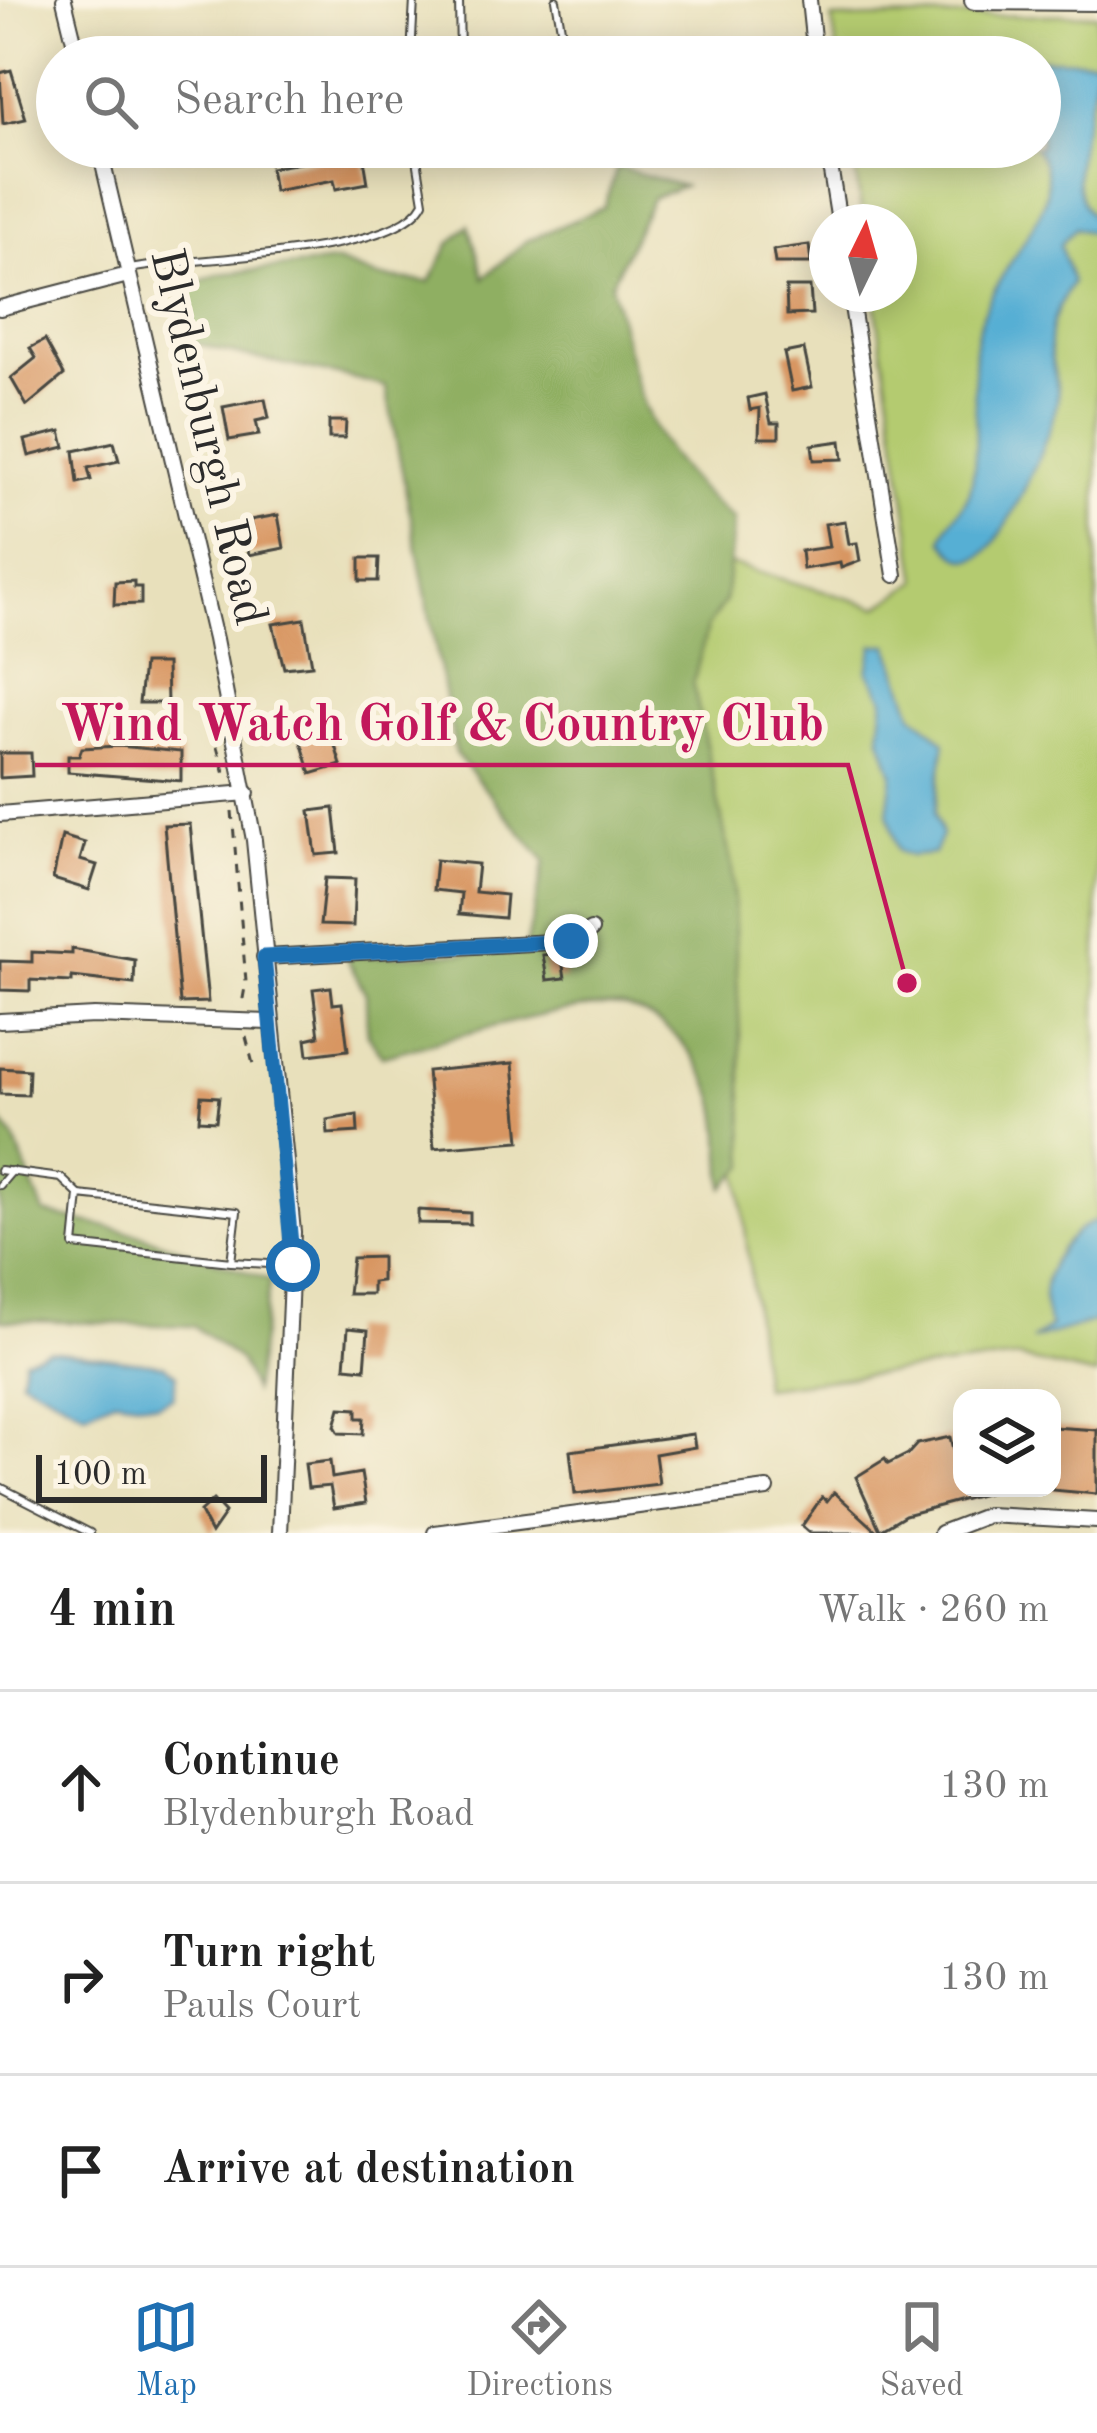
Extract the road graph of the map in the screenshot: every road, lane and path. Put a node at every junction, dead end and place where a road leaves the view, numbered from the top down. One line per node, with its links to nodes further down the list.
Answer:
1 (64, 0): 8 (street)
2 (414, 0): 9 (lane)
3 (459, 0): 10 (lane)
4 (556, 0): 11 (lane)
5 (809, 0): 12 (street)
6 (974, 0): 7 (street)
7 (1097, 1)
8 (73, 36)
9 (412, 36)
10 (460, 36)
11 (562, 36)
12 (813, 36)
13 (104, 168): 17 (street, Blydenburgh Road)
14 (419, 168): 17 (lane)
15 (830, 168): 16 (street)
16 (836, 204)
17 (127, 272): 18 (street); 22 (street, Blydenburgh Road)
18 (0, 308)
19 (853, 312): 20 (street)
20 (895, 575)
21 (208, 712): 23 (path)
22 (247, 794): 23 (street); 26 (street, Blydenburgh Road)
23 (229, 796): 24 (street); 28 (path)
24 (0, 814)
25 (591, 930): 26 (street)
26 (264, 957): 29 (street, Blydenburgh Road)
27 (0, 1021): 28 (street)
28 (244, 1022): 29 (street); 30 (path)
29 (269, 1022): 36 (street, Blydenburgh Road)
30 (253, 1064)
31 (0, 1170): 32 (lane)
32 (12, 1171): 33 (lane); 34 (lane)
33 (0, 1186)
34 (79, 1195): 35 (lane); 35 (lane)
35 (231, 1262): 36 (lane)
36 (293, 1265): 41 (street, Blydenburgh Road)
37 (0, 1487): 40 (lane)
38 (766, 1489): 42 (street)
39 (1097, 1521): 43 (street)
40 (90, 1533)
41 (280, 1533)
42 (435, 1533)
43 (942, 1533)

